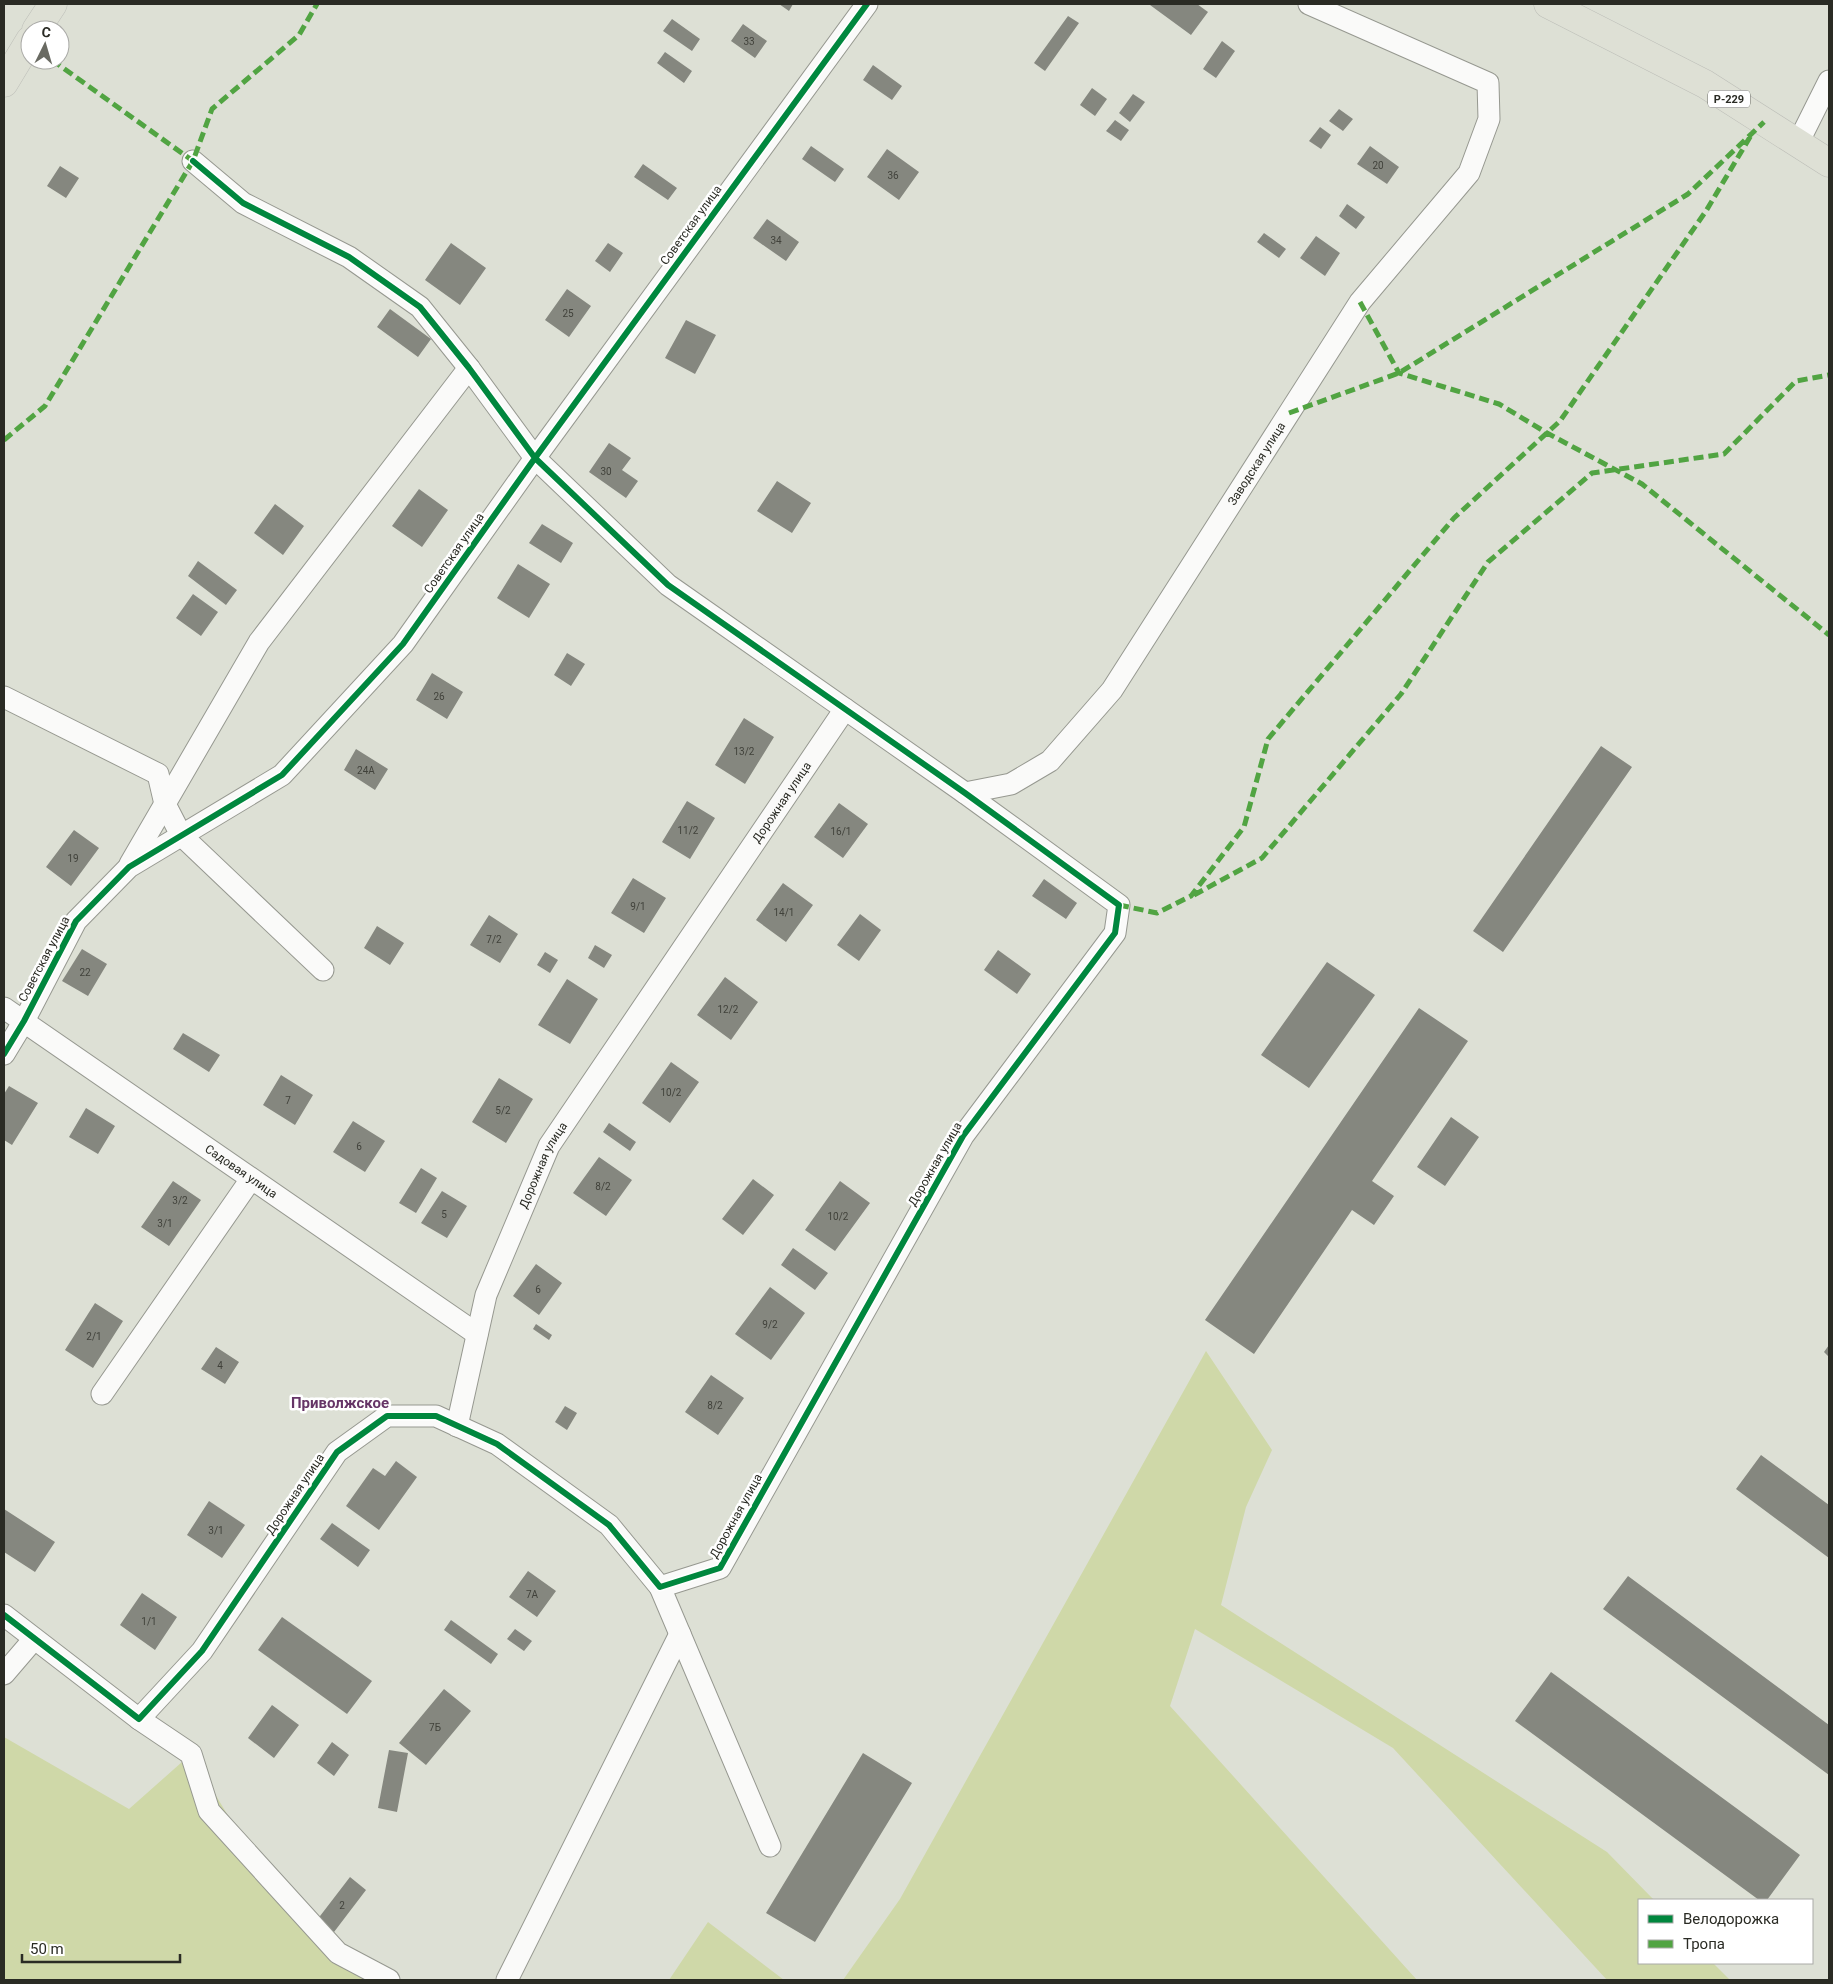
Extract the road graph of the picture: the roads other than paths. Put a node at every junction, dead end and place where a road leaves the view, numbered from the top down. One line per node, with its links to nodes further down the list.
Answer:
1 (52, 4): 5 (highway)
2 (867, 4): 13 (street, Советская улица)
3 (1309, 4): 16 (street, Заводская улица)
4 (1548, 4): 9 (highway, Р-229)
5 (42, 20)
6 (20, 55): 7 (highway)
7 (5, 77)
8 (1829, 81): 9 (street)
9 (1798, 143): 11 (highway, Р-229)
10 (193, 161): 12 (street)
11 (1829, 163)
12 (469, 368): 13 (street); 17 (street)
13 (535, 458): 15 (street); 18 (street, Советская улица)
14 (4, 697): 17 (street)
15 (845, 709): 16 (street); 25 (street, Дорожная улица)
16 (965, 793): 28 (street, Дорожная улица)
17 (165, 804): 18 (street); 19 (street)
18 (181, 835): 19 (street, Советская улица); 20 (street)
19 (129, 867): 22 (street, Советская улица)
20 (323, 970)
21 (4, 1008): 22 (street, Садовая улица)
22 (24, 1022): 23 (street, Советская улица); 24 (street, Садовая улица)
23 (4, 1054)
24 (251, 1178): 25 (street, Садовая улица); 26 (street)
25 (477, 1334): 27 (street, Дорожная улица)
26 (102, 1394)
27 (457, 1426): 28 (street, Дорожная улица); 33 (street, Дорожная улица)
28 (660, 1587): 30 (street)
29 (4, 1615): 31 (street)
30 (680, 1634): 34 (street); 36 (street)
31 (34, 1639): 32 (street); 33 (street)
32 (4, 1674)
33 (139, 1719): 35 (street)
34 (770, 1846)
35 (389, 1980)
36 (507, 1980)

